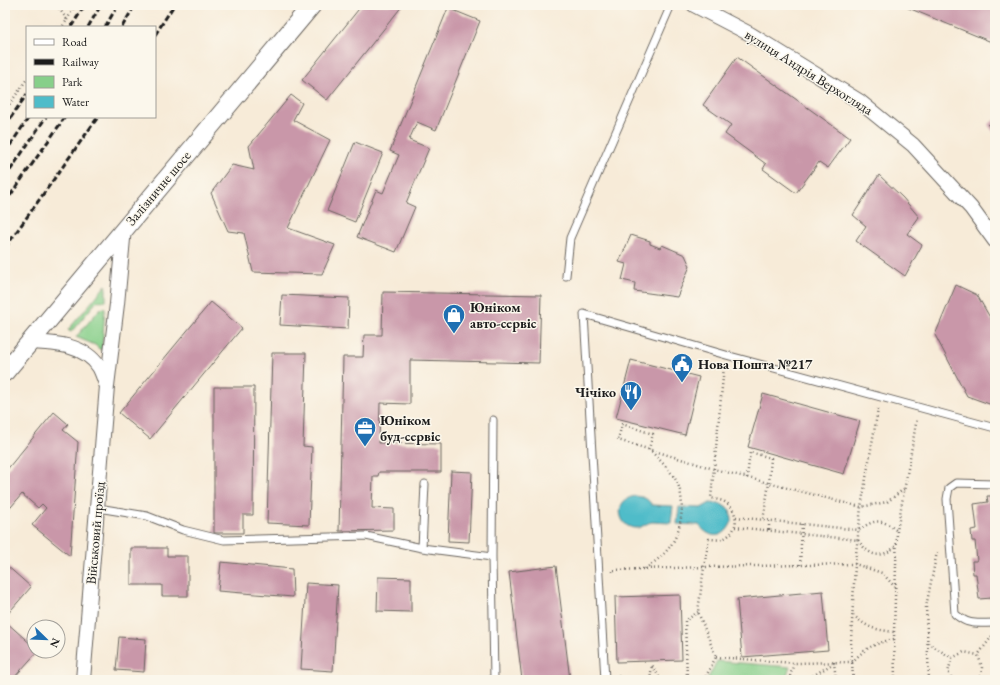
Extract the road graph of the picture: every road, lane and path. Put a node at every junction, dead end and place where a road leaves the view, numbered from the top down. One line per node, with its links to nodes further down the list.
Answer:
1 (57, 5): 6 (path)
2 (75, 5): 6 (path)
3 (312, 5): 10 (street, Залізничне шосе)
4 (671, 5): 12 (lane)
5 (694, 5): 11 (street, вулиця Андрія Верхогляда)
6 (67, 20): 7 (path)
7 (63, 26)
8 (26, 80): 9 (path)
9 (5, 111)
10 (124, 228): 13 (street, Залізничне шосе); 16 (street, Військовий проїзд)
11 (995, 241)
12 (566, 276)
13 (30, 342): 15 (street, Залізничне шосе); 16 (street, Військовий проїзд)
14 (726, 355): 17 (lane); 22 (path); 68 (lane)
15 (5, 372)
16 (107, 386): 29 (street, Військовий проїзд)
17 (880, 397): 18 (lane); 28 (path)
18 (919, 408): 20 (lane); 27 (path)
19 (493, 420): 43 (lane)
20 (995, 428)
21 (649, 449): 21 (path); 22 (path); 47 (path)
22 (714, 469): 23 (path); 30 (path)
23 (747, 478): 24 (path); 24 (path)
24 (769, 483): 28 (path); 31 (path)
25 (425, 484): 42 (lane)
26 (995, 484): 52 (lane)
27 (904, 489): 28 (path); 37 (path)
28 (861, 507): 36 (path)
29 (98, 508): 42 (lane); 66 (street, Військовий проїзд)
30 (736, 517): 31 (path); 34 (path)
31 (763, 520): 32 (path)
32 (769, 521): 33 (path); 35 (path)
33 (802, 524): 36 (path); 38 (path)
34 (735, 527): 35 (path); 46 (path)
35 (769, 530): 38 (path)
36 (859, 530): 37 (path); 39 (path)
37 (897, 531): 40 (path)
38 (801, 534): 39 (path); 45 (path)
39 (858, 540): 40 (path); 44 (path)
40 (897, 545): 49 (path)
41 (938, 545): 56 (path)
42 (422, 548): 43 (lane)
43 (492, 557): 67 (lane)
44 (856, 564): 45 (path); 49 (path); 51 (path)
45 (800, 565): 46 (path)
46 (704, 566): 47 (path); 50 (path)
47 (645, 569): 48 (path)
48 (612, 570)
49 (896, 588): 53 (path)
50 (698, 612): 58 (path); 64 (path)
51 (853, 615): 53 (path); 60 (path)
52 (995, 623)
53 (894, 632): 55 (path)
54 (995, 632): 57 (path)
55 (894, 639): 60 (path); 79 (path)
56 (927, 642): 59 (path); 80 (path)
57 (978, 655): 59 (path); 82 (path)
58 (716, 657): 62 (path); 74 (path)
59 (952, 658): 81 (path)
60 (852, 662): 61 (path); 78 (path)
61 (834, 663): 62 (path); 76 (path); 77 (path)
62 (794, 664): 65 (path)
63 (617, 676): 69 (path)
64 (687, 678): 72 (path); 73 (path)
65 (789, 678): 75 (path)
66 (83, 680)
67 (494, 680)
68 (605, 680)
69 (624, 680)
70 (650, 680): 71 (path)
71 (661, 680)
72 (679, 680)
73 (690, 680)
74 (704, 680)
75 (803, 680)
76 (806, 680)
77 (836, 680)
78 (853, 680)
79 (895, 680)
80 (929, 680)
81 (952, 680)
82 (981, 680)

